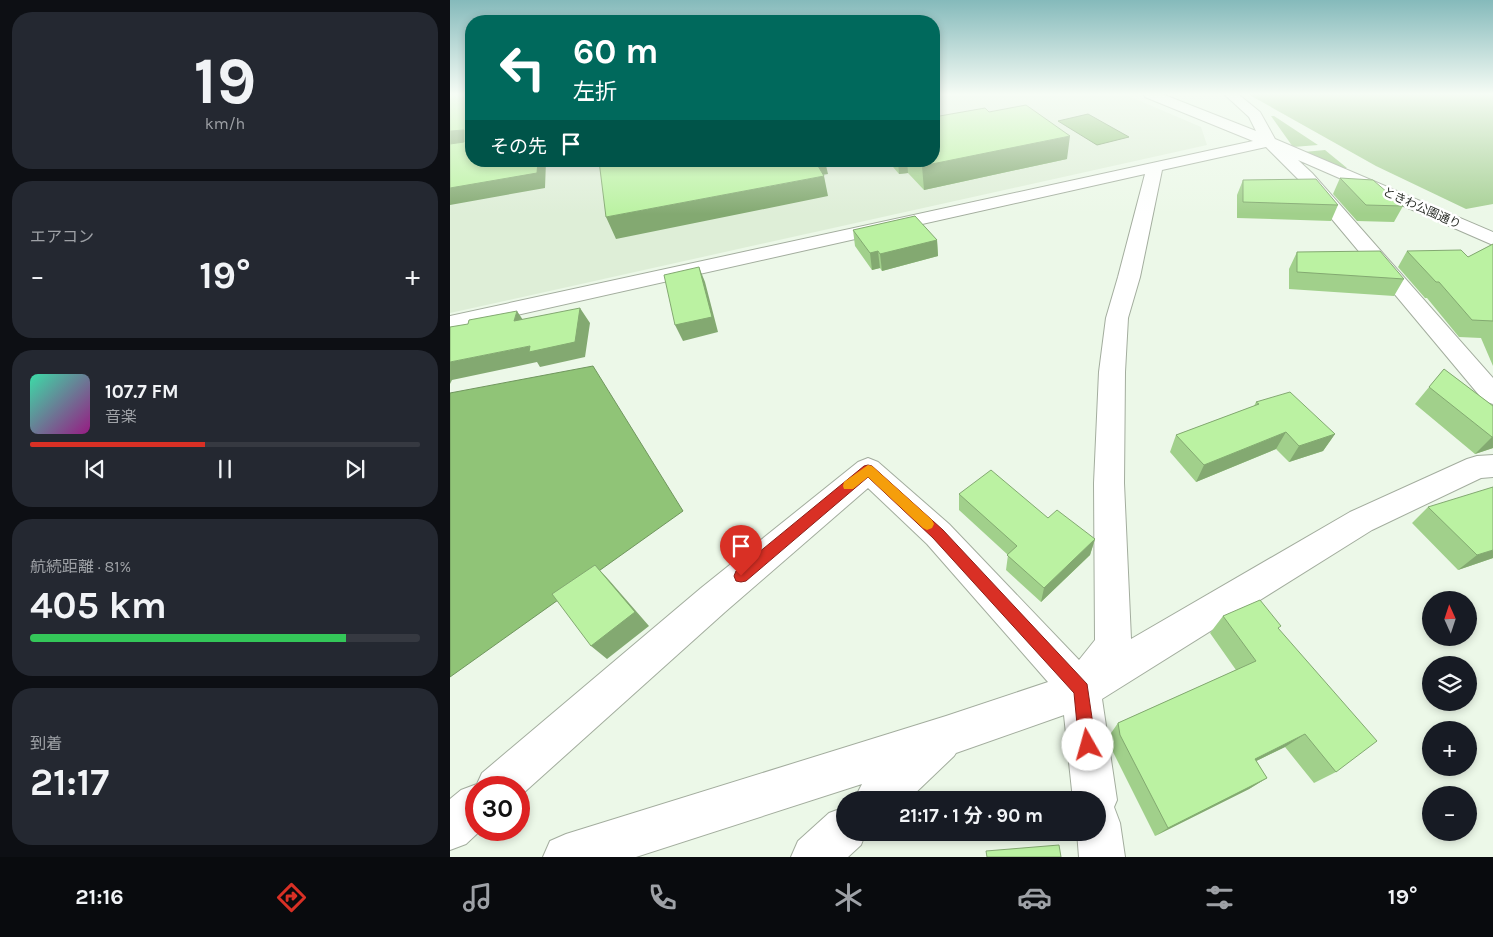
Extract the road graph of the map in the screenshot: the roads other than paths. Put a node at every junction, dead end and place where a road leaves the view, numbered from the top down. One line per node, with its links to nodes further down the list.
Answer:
1 (1249, 134): 3 (street, ときわ公園通り)
2 (1265, 134): 3 (street)
3 (1269, 142): 4 (street); 5 (street, ときわ公園通り); 7 (street)
4 (1155, 167): 6 (street); 9 (street)
5 (1493, 239)
6 (450, 323)
7 (1493, 395)
8 (1493, 466): 9 (street)
9 (1081, 690): 10 (street); 11 (street); 13 (street)
10 (946, 736): 12 (street); 18 (street)
11 (511, 776)
12 (886, 791)
13 (1094, 791)
14 (465, 815): 15 (street)
15 (450, 828)
16 (836, 837): 19 (street)
17 (1100, 841): 20 (street)
18 (566, 857)
19 (814, 857)
20 (1102, 857)

